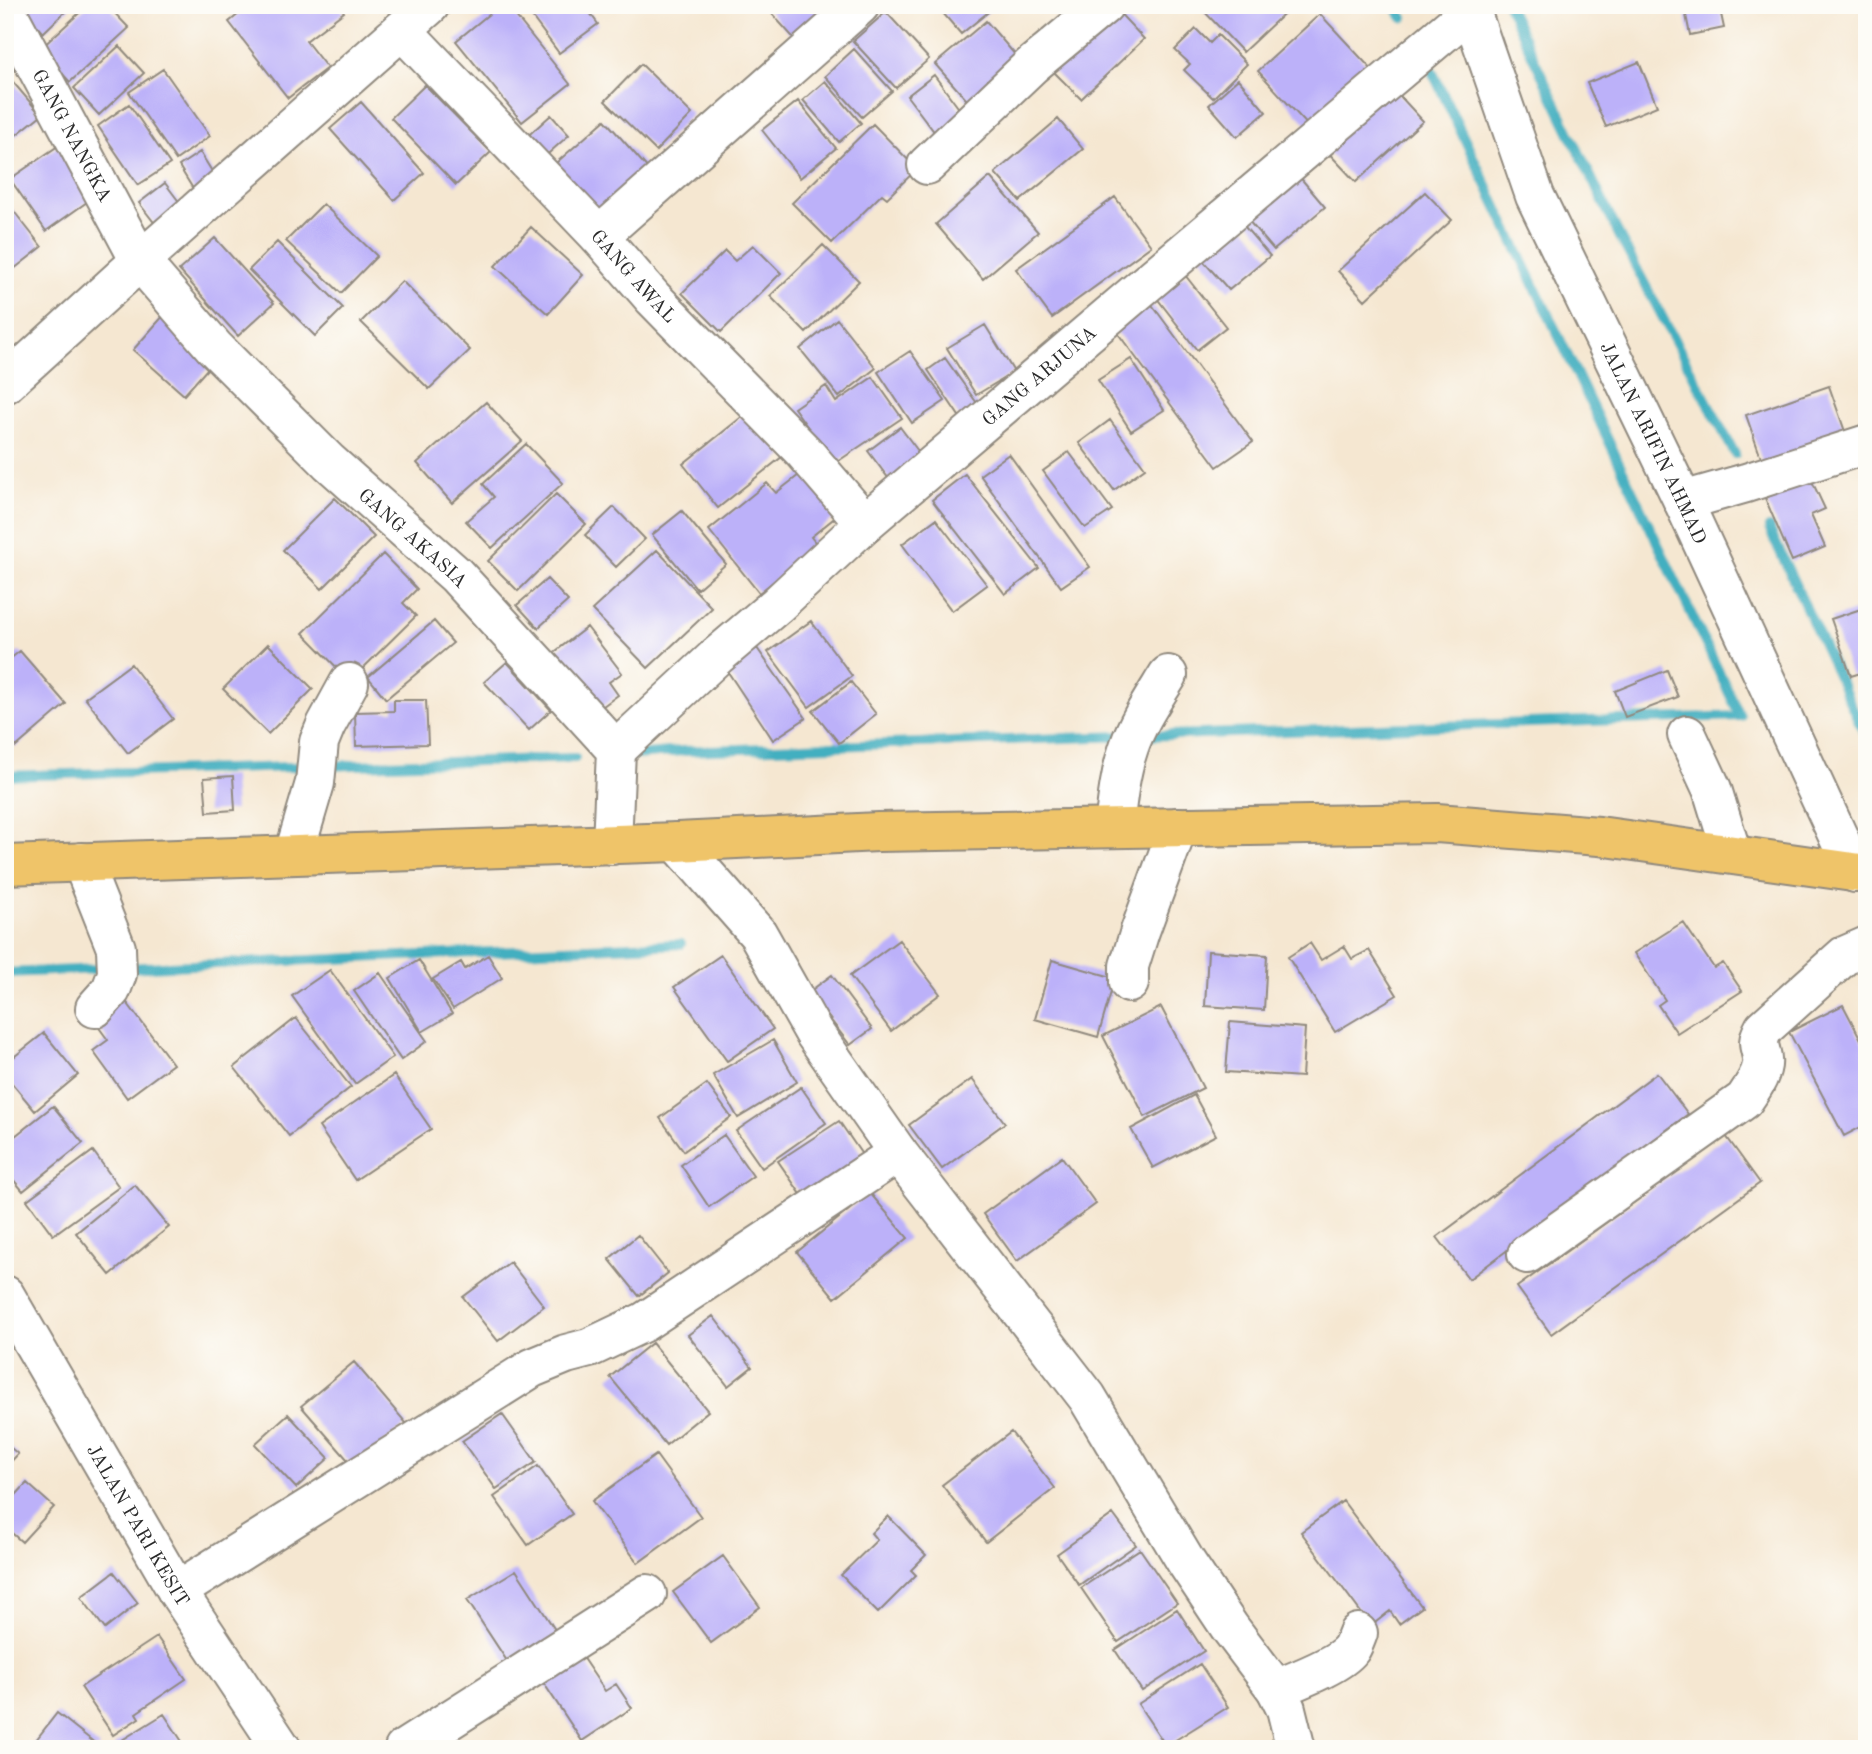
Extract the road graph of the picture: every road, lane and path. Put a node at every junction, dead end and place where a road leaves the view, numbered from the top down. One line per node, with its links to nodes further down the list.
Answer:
1 (430, 5): 6 (street)
2 (860, 5): 8 (street)
3 (1104, 5): 7 (street)
4 (5, 8): 9 (street, GANG NANGKA)
5 (1470, 8): 12 (street, JALAN ARIFIN AHMAD); 13 (street, GANG ARJUNA)
6 (402, 30): 8 (street, GANG AWAL); 9 (street)
7 (927, 165)
8 (600, 236): 13 (street, GANG AWAL)
9 (141, 261): 10 (street); 17 (street, GANG AKASIA)
10 (5, 384)
11 (1867, 443): 12 (street)
12 (1683, 501): 26 (street, JALAN ARIFIN AHMAD)
13 (865, 523): 17 (street, GANG ARJUNA)
14 (1168, 675): 19 (street)
15 (349, 683): 22 (street)
16 (1687, 734): 23 (street)
17 (616, 751): 21 (street)
18 (1178, 827): 19 (main road); 23 (main road); 28 (street)
19 (1114, 828): 20 (main road)
20 (677, 842): 21 (main road); 30 (street)
21 (612, 845): 22 (main road)
22 (294, 854): 24 (main road)
23 (1731, 854): 26 (main road)
24 (82, 862): 25 (main road); 29 (street)
25 (5, 865)
26 (1861, 873)
27 (1867, 946): 31 (street)
28 (1129, 983)
29 (94, 1008)
30 (898, 1153): 34 (street); 37 (street)
31 (1527, 1254)
32 (5, 1295): 33 (street, JALAN PARI KESIT)
33 (17, 1347): 34 (street, JALAN PARI KESIT)
34 (177, 1591): 38 (street, JALAN PARI KESIT)
35 (647, 1594): 39 (street)
36 (1358, 1633): 37 (street)
37 (1276, 1689): 40 (street)
38 (282, 1749)
39 (404, 1749)
40 (1296, 1749)

